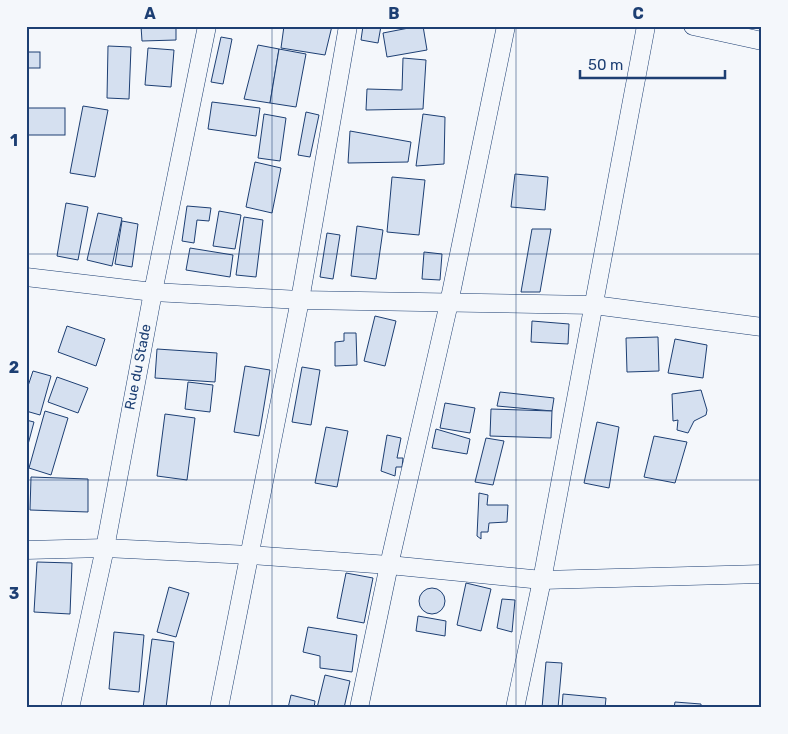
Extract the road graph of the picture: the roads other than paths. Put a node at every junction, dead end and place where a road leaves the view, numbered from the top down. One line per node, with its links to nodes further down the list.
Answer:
1 (207, 26): 8 (street, Rue du Stade)
2 (348, 26): 9 (street)
3 (506, 26): 10 (street)
4 (646, 26): 11 (street)
5 (692, 26): 6 (street)
6 (762, 41)
7 (26, 277): 8 (street)
8 (152, 292): 9 (street); 13 (street, Rue du Stade)
9 (300, 300): 10 (street); 15 (street)
10 (449, 303): 11 (street); 16 (street)
11 (594, 305): 12 (street); 18 (street)
12 (762, 327)
13 (105, 548): 14 (street); 15 (street); 19 (street, Rue du Stade)
14 (26, 550)
15 (250, 555): 16 (street); 20 (street)
16 (389, 565): 18 (street); 21 (street)
17 (762, 574): 18 (street)
18 (542, 580): 22 (street)
19 (70, 708)
20 (219, 708)
21 (359, 708)
22 (515, 708)

